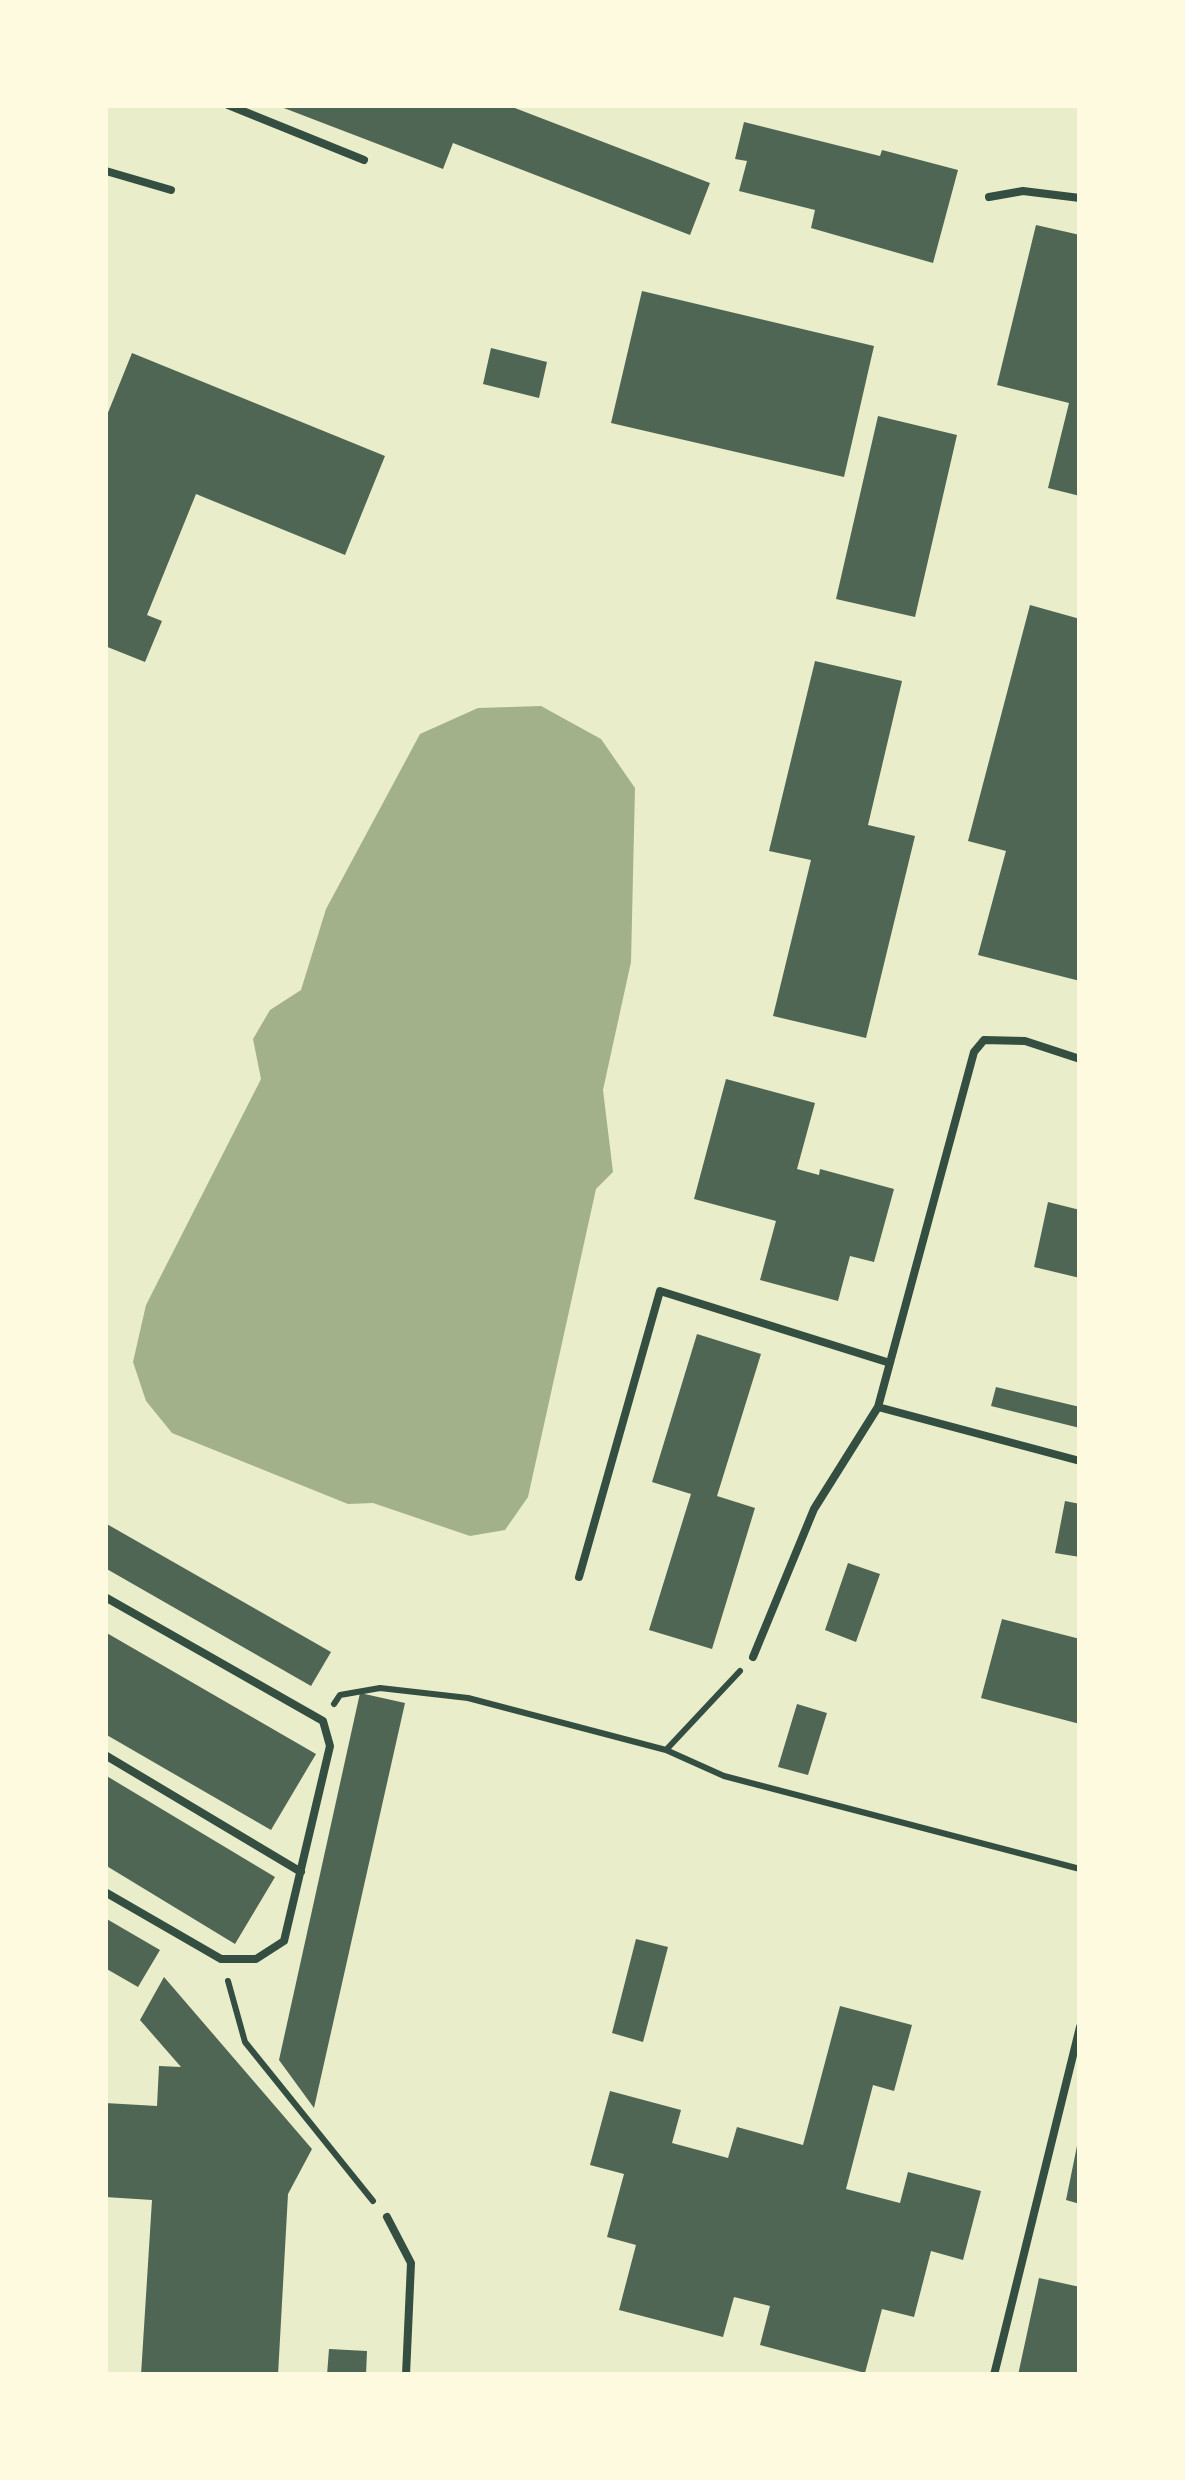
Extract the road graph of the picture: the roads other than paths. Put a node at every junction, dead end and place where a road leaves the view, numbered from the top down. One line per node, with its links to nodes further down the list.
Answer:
1 (228, 105): 2 (lane)
2 (364, 160)
3 (106, 172): 4 (lane)
4 (171, 190)
5 (989, 197): 6 (lane)
6 (1080, 198)
7 (1080, 1059): 8 (lane)
8 (890, 1363): 9 (lane); 11 (lane)
9 (878, 1407): 10 (lane); 13 (lane)
10 (1080, 1461)
11 (580, 1577)
12 (105, 1597): 15 (lane)
13 (753, 1657)
14 (105, 1756): 15 (lane)
15 (301, 1872): 16 (lane)
16 (105, 1892)
17 (1080, 2027): 20 (lane)
18 (387, 2217): 19 (lane)
19 (406, 2375)
20 (994, 2375)

